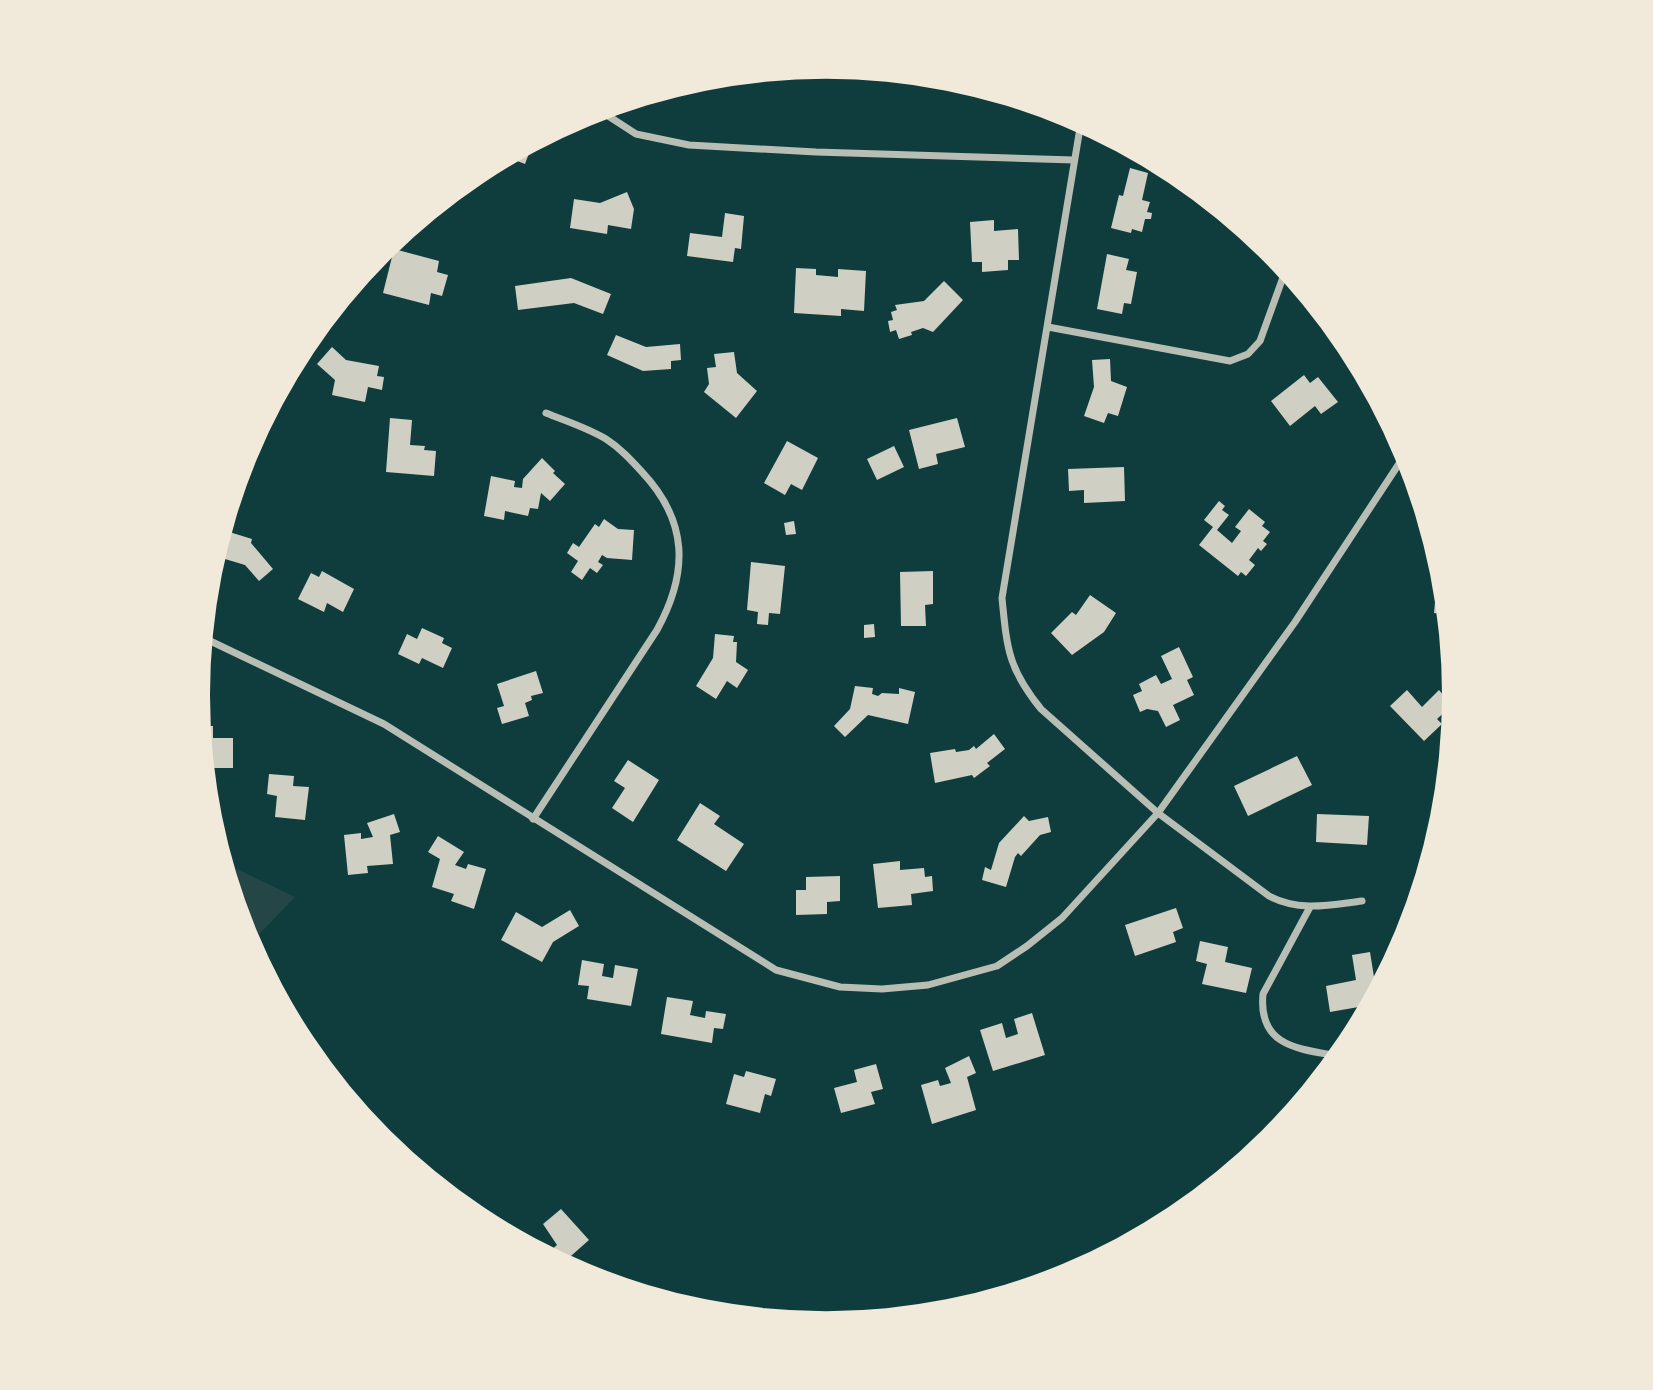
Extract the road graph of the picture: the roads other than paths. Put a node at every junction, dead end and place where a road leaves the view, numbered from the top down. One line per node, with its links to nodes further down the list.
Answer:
1 (610, 118): 3 (street)
2 (1080, 134): 3 (street)
3 (1074, 160): 5 (street)
4 (1282, 280): 5 (street)
5 (1048, 327): 9 (street)
6 (546, 413): 10 (street)
7 (1398, 465): 9 (street)
8 (213, 642): 10 (street)
9 (1158, 813): 10 (street); 12 (street)
10 (533, 819)
11 (1362, 901): 12 (street)
12 (1310, 907): 13 (street)
13 (1327, 1054)

